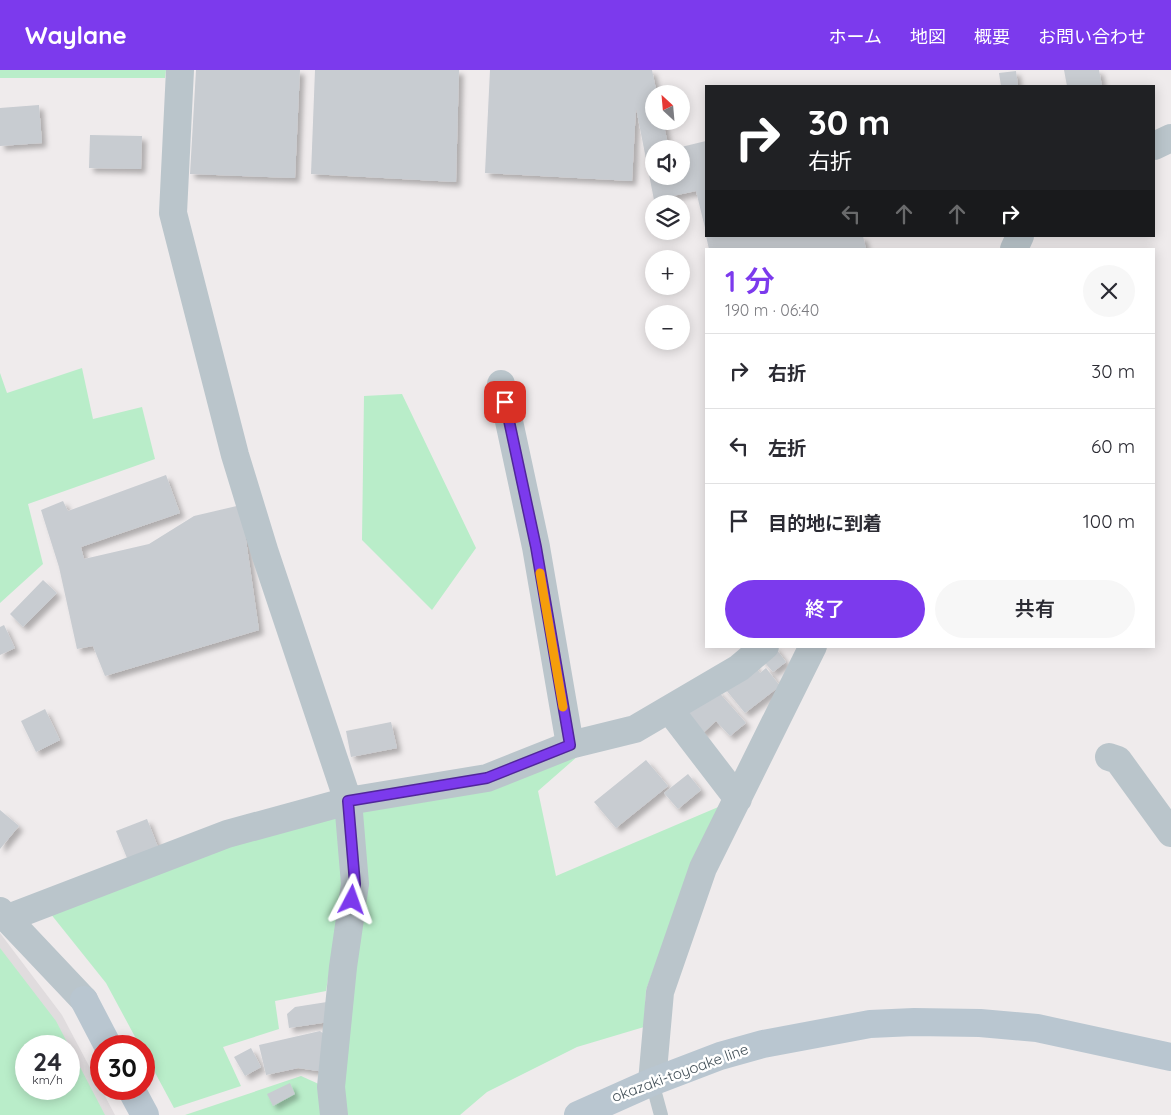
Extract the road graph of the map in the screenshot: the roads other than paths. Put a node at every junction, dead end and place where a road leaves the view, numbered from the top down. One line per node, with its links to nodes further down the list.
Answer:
1 (180, 70): 9 (street)
2 (501, 384): 6 (street)
3 (763, 648): 5 (street)
4 (812, 648): 8 (street)
5 (669, 710): 6 (street); 8 (street)
6 (570, 745): 9 (street)
7 (1109, 756): 10 (street)
8 (738, 799): 15 (street)
9 (348, 801): 11 (street); 18 (street)
10 (1171, 833)
11 (4, 914): 12 (street)
12 (84, 1000): 13 (main road)
13 (102, 1035)
14 (1171, 1058): 15 (main road, okazaki-toyoake line)
15 (652, 1082): 19 (main road, okazaki-toyoake line); 20 (lane)
16 (137, 1100): 17 (main road)
17 (145, 1115)
18 (334, 1115)
19 (578, 1115)
20 (661, 1115)

